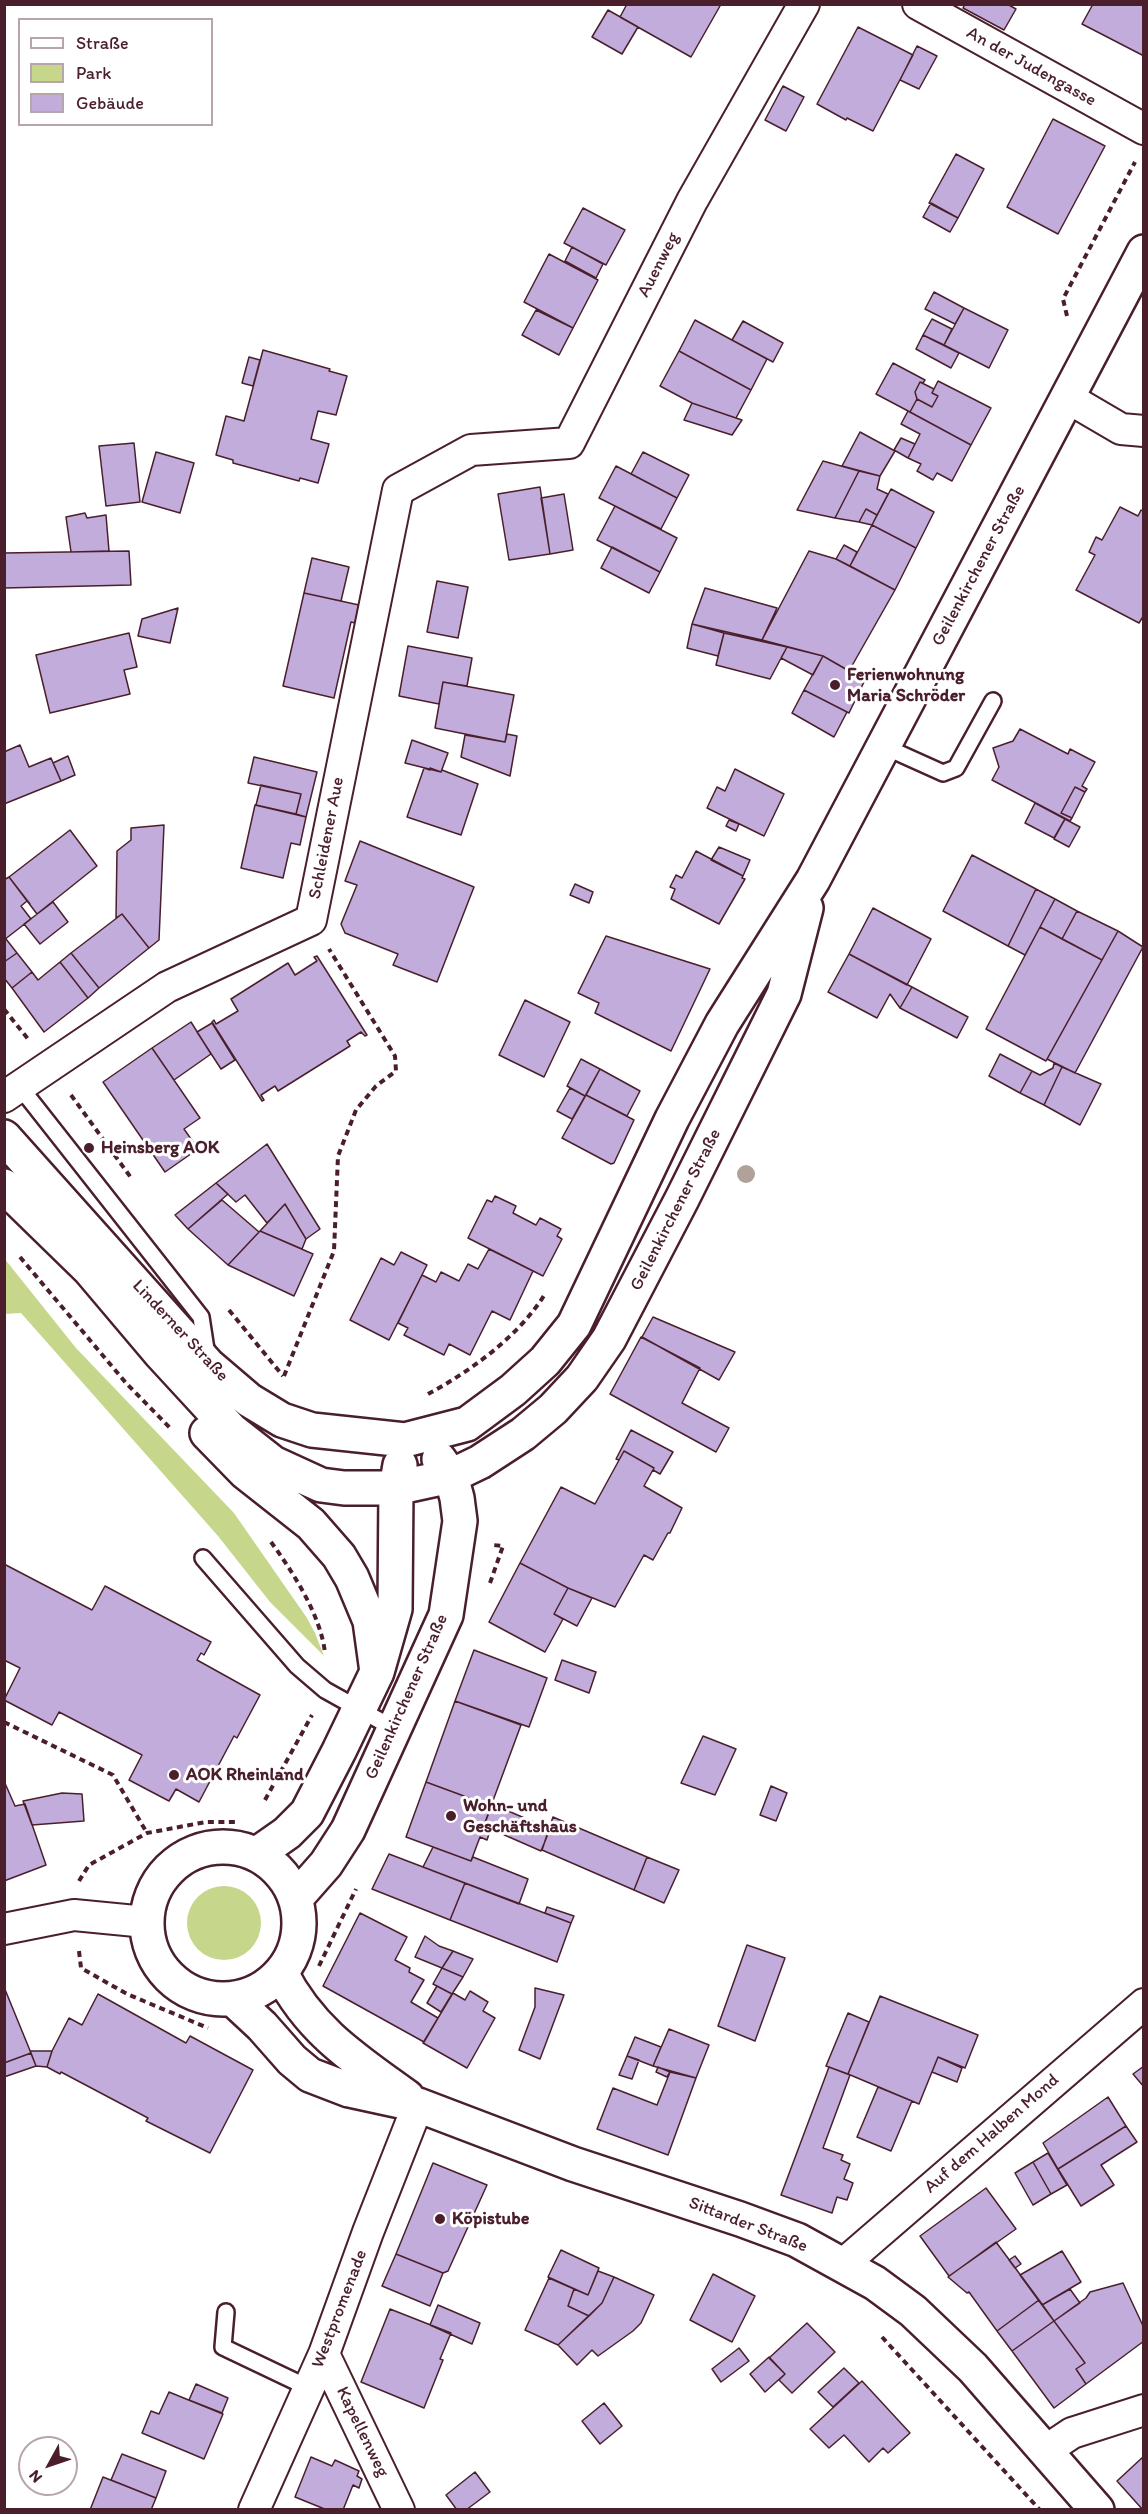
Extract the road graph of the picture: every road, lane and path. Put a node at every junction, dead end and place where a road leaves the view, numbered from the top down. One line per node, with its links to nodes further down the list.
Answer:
1 (804, 4): 8 (street, Auenweg)
2 (918, 4): 3 (street, An der Judengasse)
3 (1141, 142): 5 (path)
4 (1143, 252): 6 (main road, Geilenkirchener Straße)
5 (1070, 324)
6 (1068, 398): 7 (street); 10 (main road, Geilenkirchener Straße)
7 (1143, 431)
8 (471, 450): 12 (street, Schleidener Aue)
9 (993, 701): 10 (lane)
10 (883, 746): 11 (main road, Geilenkirchener Straße)
11 (813, 880): 27 (main road, Geilenkirchener Straße); 28 (main road, Geilenkirchener Straße)
12 (311, 920): 14 (street, Schleidener Aue); 23 (path)
13 (4, 1009): 14 (path)
14 (51, 1067): 15 (street, Schleidener Aue); 17 (path)
15 (12, 1092): 22 (lane)
16 (4, 1137): 22 (main road, Linderner Straße)
17 (134, 1182)
18 (5, 1186): 29 (main road, Linderner Straße); 32 (main road)
19 (20, 1257): 26 (path)
20 (546, 1292): 25 (path)
21 (224, 1305): 23 (path)
22 (208, 1365): 27 (main road, Linderner Straße)
23 (284, 1377): 24 (path)
24 (292, 1382)
25 (426, 1395)
26 (176, 1434)
27 (414, 1439): 28 (main road, Geilenkirchener Straße); 29 (main road)
28 (451, 1476): 29 (main road, Geilenkirchener Straße); 36 (main road, Geilenkirchener Straße)
29 (396, 1488): 32 (main road)
30 (270, 1541): 33 (path)
31 (203, 1558): 33 (lane)
32 (377, 1672): 34 (main road)
33 (325, 1690): 34 (lane); 37 (path)
34 (360, 1710): 36 (lane); 40 (main road)
35 (4, 1722): 39 (path)
36 (393, 1728): 41 (main road, Geilenkirchener Straße)
37 (262, 1806)
38 (246, 1817): 39 (path)
39 (147, 1833): 42 (path)
40 (257, 1854): 41 (main road); 43 (main road)
41 (296, 1898): 45 (main road)
42 (74, 1915): 43 (street); 44 (street)
43 (146, 1922): 46 (main road)
44 (4, 1929)
45 (281, 1973): 46 (main road); 48 (main road, Sittarder Straße)
46 (234, 2000): 48 (main road, Sittarder Straße)
47 (1143, 2004): 49 (street, Auf dem Halben Mond)
48 (418, 2105): 49 (main road, Sittarder Straße); 52 (street, Westpromenade)
49 (842, 2265): 55 (main road, Sittarder Straße)
50 (226, 2312): 53 (lane)
51 (881, 2336): 58 (path)
52 (324, 2354): 53 (street, Westpromenade); 57 (street, Kapellenweg)
53 (309, 2388): 56 (street, Westpromenade)
54 (1143, 2410): 55 (street)
55 (1045, 2451): 59 (main road, Sittarder Straße)
56 (254, 2510)
57 (399, 2510)
58 (1040, 2510)
59 (1097, 2510)

